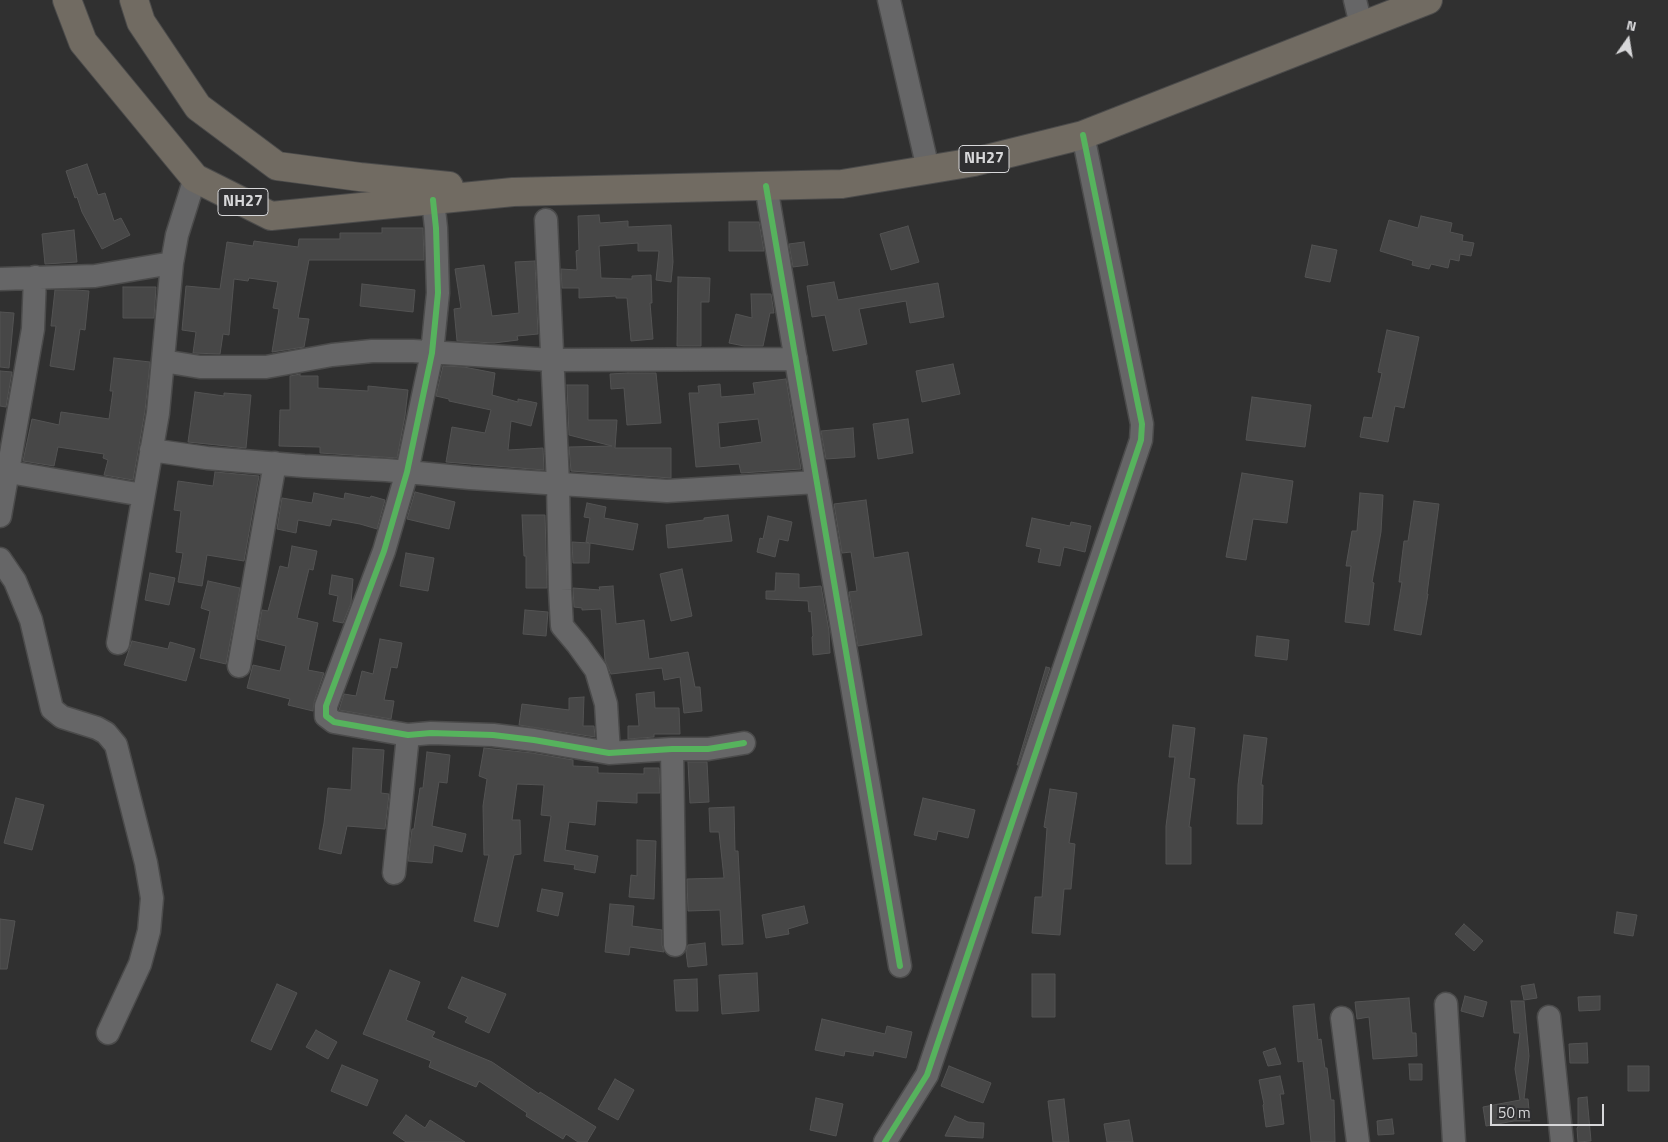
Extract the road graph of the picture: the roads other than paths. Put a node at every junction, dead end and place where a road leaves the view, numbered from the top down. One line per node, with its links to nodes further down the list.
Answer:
1 (68, 0): 8 (highway, NH27)
2 (134, 0): 10 (highway, NH27)
3 (889, 0): 7 (street)
4 (1428, 0): 5 (highway, NH27)
5 (1358, 13): 6 (highway, NH27)
6 (1083, 135): 7 (highway, NH27); 43 (street)
7 (928, 169): 9 (highway, NH27)
8 (195, 178): 11 (highway, NH27); 13 (street)
9 (766, 186): 10 (highway, NH27); 18 (street)
10 (513, 192): 11 (highway, NH27)
11 (433, 200): 16 (street)
12 (546, 220): 17 (street)
13 (172, 263): 14 (street); 19 (street)
14 (36, 277): 15 (street); 20 (street)
15 (0, 279)
16 (432, 353): 17 (street); 19 (street); 24 (street)
17 (552, 360): 18 (street); 26 (street)
18 (796, 360): 25 (street)
19 (163, 361): 21 (street)
20 (9, 413): 23 (street)
21 (151, 450): 22 (street); 27 (street)
22 (274, 464): 24 (street); 31 (street)
23 (9, 472): 27 (street); 28 (street)
24 (407, 472): 26 (street); 32 (street)
25 (816, 482): 26 (street); 38 (street)
26 (558, 484): 35 (street)
27 (143, 496): 30 (street)
28 (0, 516)
29 (0, 559): 42 (street)
30 (118, 643)
31 (239, 666)
32 (408, 735): 35 (street); 36 (street)
33 (744, 743): 34 (street)
34 (672, 749): 35 (street); 37 (street)
35 (609, 753)
36 (394, 873)
37 (675, 945)
38 (900, 966)
39 (1446, 1004): 45 (street)
40 (1549, 1017): 46 (street)
41 (1342, 1018): 44 (street)
42 (108, 1033)
43 (885, 1142)
44 (1358, 1142)
45 (1454, 1142)
46 (1562, 1142)

